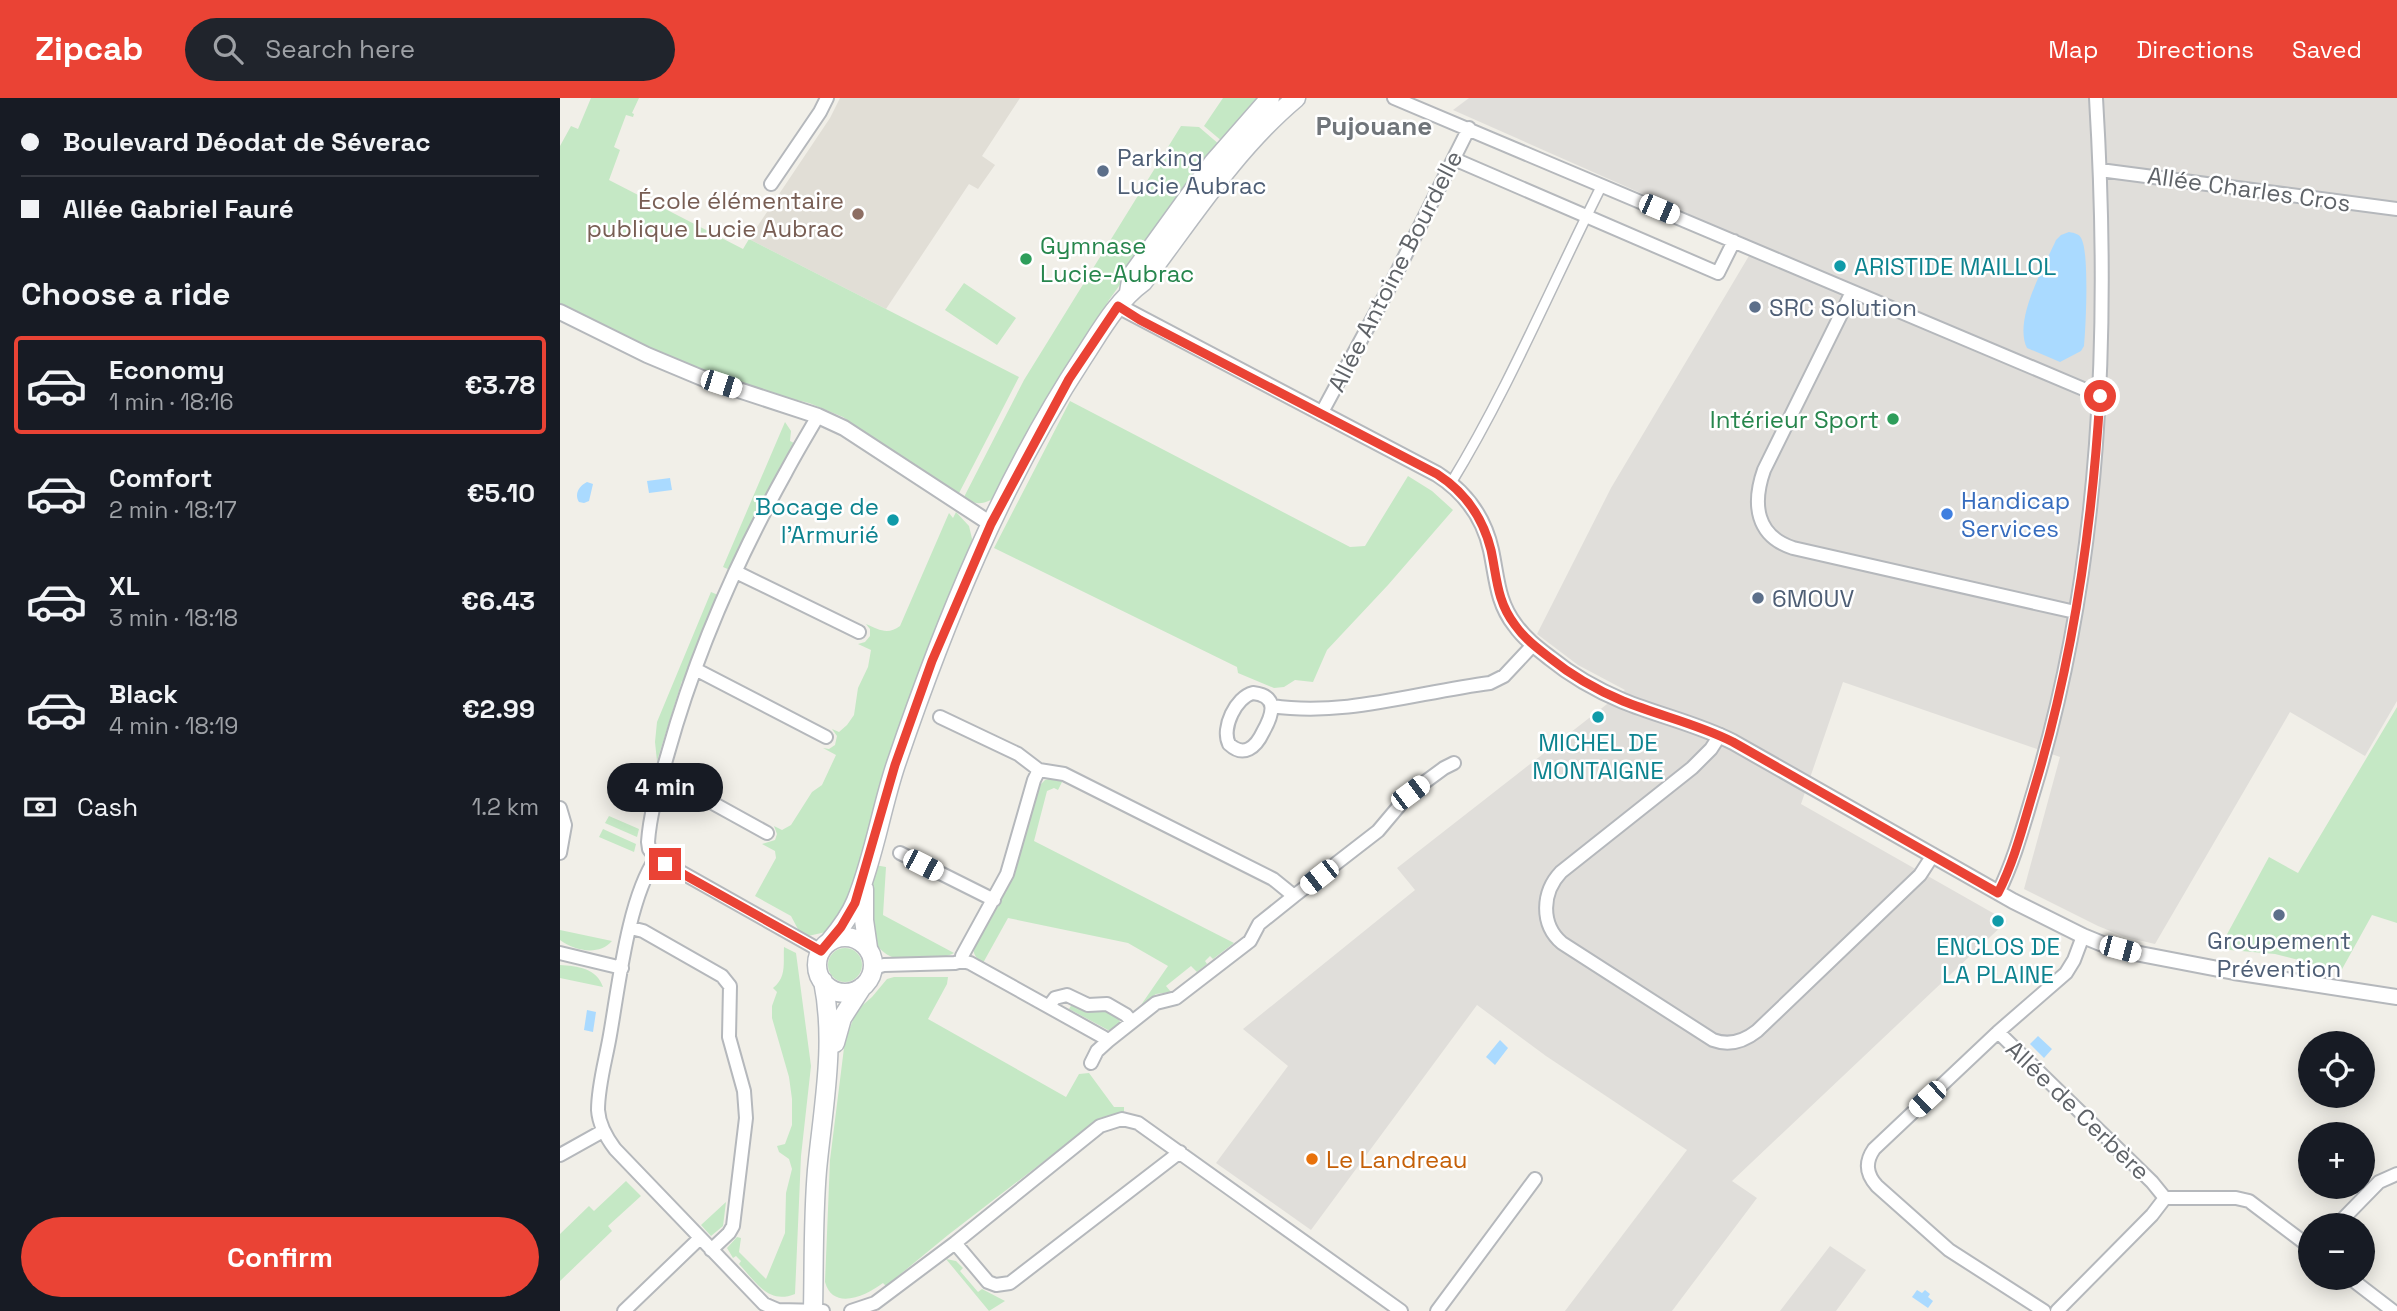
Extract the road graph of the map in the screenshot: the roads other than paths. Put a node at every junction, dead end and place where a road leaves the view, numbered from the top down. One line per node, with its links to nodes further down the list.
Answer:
1 (827, 98): 9 (street)
2 (1270, 98): 15 (main road)
3 (1296, 98): 15 (main road)
4 (1394, 98): 6 (street)
5 (2096, 98): 8 (street)
6 (1469, 128): 7 (street, Allée Antoine Bourdelle); 10 (street)
7 (1454, 159): 12 (street); 18 (street, Allée Antoine Bourdelle)
8 (2100, 170): 11 (street, Allée Charles Cros); 17 (street)
9 (771, 184)
10 (1602, 185): 12 (street); 13 (street)
11 (2397, 209)
12 (1586, 216): 13 (street); 20 (street)
13 (1734, 241): 14 (street)
14 (1852, 292): 17 (street); 23 (street)
15 (1123, 299): 18 (street); 21 (main road)
16 (560, 312): 19 (street)
17 (2100, 396): 23 (street)
18 (1321, 414): 20 (street)
19 (818, 416): 21 (street); 22 (street)
20 (1451, 483): 25 (street)
21 (991, 524): 40 (main road)
22 (736, 572): 24 (street); 26 (street)
23 (2075, 612): 41 (street)
24 (859, 632)
25 (1533, 645): 27 (street); 29 (street)
26 (695, 669): 30 (street); 33 (street)
27 (1272, 706): 27 (street)
28 (940, 717): 32 (street)
29 (1720, 735): 38 (street); 38 (street)
30 (826, 737)
31 (1454, 763): 42 (street)
32 (1039, 770): 42 (street); 43 (street)
33 (662, 775): 35 (street); 39 (street)
34 (560, 808): 36 (street)
35 (767, 833)
36 (560, 853)
37 (900, 853): 43 (street)
38 (1933, 855): 41 (street)
39 (656, 858): 44 (street); 46 (street)
40 (865, 875): 46 (main road); 47 (main road)
41 (1998, 893): 45 (street)
42 (1294, 896): 56 (street)
43 (994, 900): 49 (street)
44 (631, 928): 50 (street); 71 (street)
45 (2083, 936): 54 (street); 57 (street, Allée de Cerbère)
46 (826, 946): 47 (main road); 52 (main road)
47 (868, 948): 51 (main road)
48 (560, 953): 50 (street)
49 (962, 961): 51 (street); 55 (street)
50 (622, 968): 61 (street)
51 (873, 968): 53 (main road)
52 (823, 981): 53 (main road); 60 (main road)
53 (862, 987): 60 (main road)
54 (2397, 997)
55 (1049, 1006): 56 (street); 58 (street)
56 (1132, 1022): 58 (street)
57 (1998, 1032): 66 (street, Allée de Cerbère); 79 (street, Allée de Cerbère)
58 (1108, 1041): 59 (street)
59 (1091, 1063)
60 (828, 1065): 74 (main road)
61 (603, 1131): 63 (street); 68 (street)
62 (1180, 1152): 70 (street); 70 (street); 77 (street)
63 (560, 1155)
64 (2397, 1174): 67 (street)
65 (1535, 1179): 78 (street)
66 (2165, 1198): 69 (street); 80 (street, Allée de Cerbère)
67 (2349, 1213)
68 (701, 1238): 71 (street); 73 (street)
69 (2298, 1238)
70 (955, 1243): 76 (street)
71 (711, 1250): 74 (street)
72 (2366, 1290): 81 (street)
73 (624, 1311)
74 (813, 1311): 75 (street)
75 (823, 1311)
76 (852, 1311)
77 (1401, 1311)
78 (1437, 1311)
79 (2044, 1311)
80 (2057, 1311)
81 (2393, 1311)

